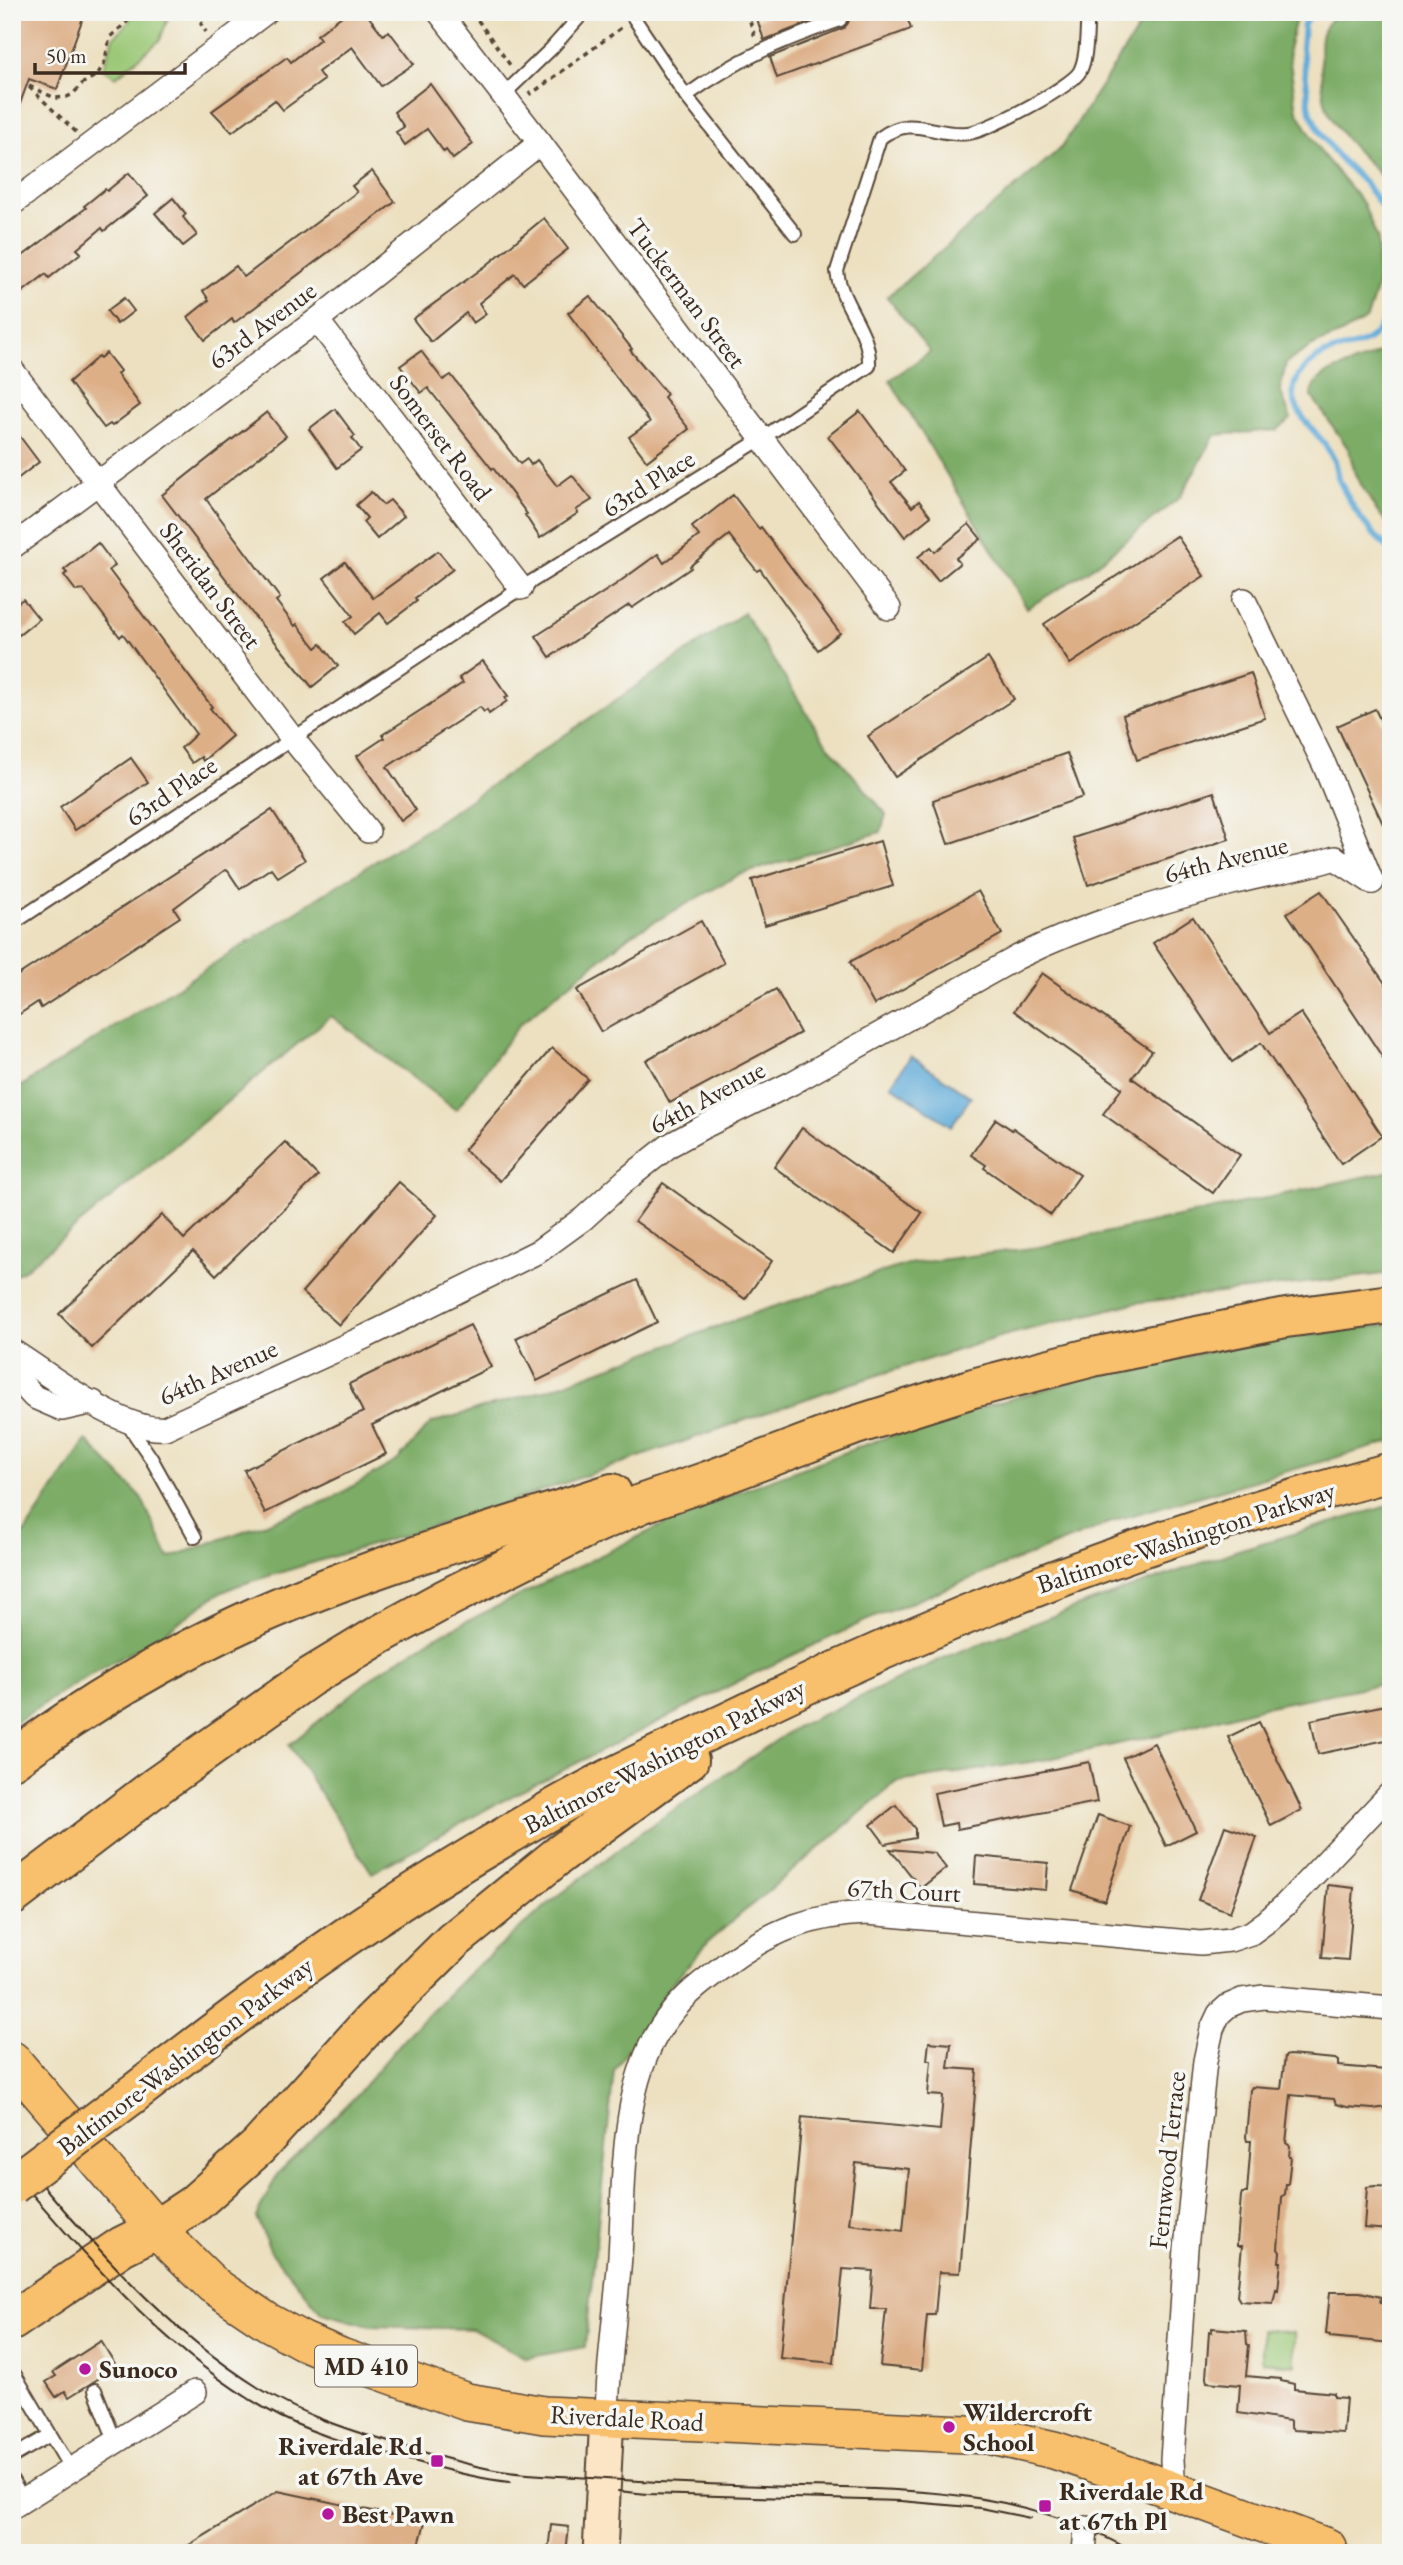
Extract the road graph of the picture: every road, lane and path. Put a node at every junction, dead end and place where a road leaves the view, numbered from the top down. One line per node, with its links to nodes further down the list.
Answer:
1 (131, 12): 14 (path)
2 (206, 12): 10 (path)
3 (266, 12): 16 (street)
4 (439, 12): 12 (street, Tuckerman Street)
5 (584, 12): 12 (lane)
6 (630, 12): 13 (lane)
7 (747, 12): 11 (path)
8 (842, 12): 11 (lane)
9 (1088, 12): 20 (lane, 63rd Place)
10 (207, 34)
11 (760, 51): 13 (lane)
12 (503, 95): 15 (street, Tuckerman Street)
13 (686, 96): 17 (lane)
14 (77, 133)
15 (540, 143): 18 (street, 63rd Avenue); 20 (street, Tuckerman Street)
16 (12, 204)
17 (795, 234)
18 (317, 320): 21 (street, 63rd Avenue); 23 (street, Somerset Road)
19 (12, 370): 21 (street, Sheridan Street)
20 (761, 439): 23 (lane, 63rd Place); 25 (street, Tuckerman Street)
21 (98, 482): 22 (street, 63rd Avenue); 26 (street, Sheridan Street)
22 (12, 547)
23 (521, 588): 26 (lane, 63rd Place)
24 (1244, 600): 33 (street, 64th Avenue)
25 (889, 608)
26 (292, 738): 27 (street, Sheridan Street); 28 (lane, 63rd Place)
27 (368, 831)
28 (12, 924)
29 (1391, 1304): 34 (highway)
30 (12, 1351): 32 (street, 64th Avenue)
31 (12, 1373): 32 (street)
32 (93, 1402): 33 (street, 64th Avenue)
33 (126, 1422): 36 (lane)
34 (853, 1426): 38 (highway); 40 (highway)
35 (1391, 1472): 37 (highway, Baltimore-Washington Parkway)
36 (195, 1536)
37 (869, 1655): 43 (highway, Baltimore-Washington Parkway, bridge); 44 (highway)
38 (12, 1760)
39 (1391, 1793): 49 (street, 67th Court)
40 (12, 1896)
41 (1391, 2008): 54 (street, Fernwood Terrace)
42 (12, 2060): 44 (main road, Riverdale Road / MD 410)
43 (12, 2185)
44 (156, 2229): 45 (highway); 49 (main road, Riverdale Road / MD 410)
45 (12, 2321)
46 (15, 2375): 50 (lane)
47 (95, 2390): 51 (lane)
48 (195, 2392): 51 (street)
49 (607, 2416): 54 (main road, Riverdale Road / MD 410); 58 (street)
50 (50, 2435): 52 (lane); 53 (lane)
51 (116, 2443): 53 (street)
52 (12, 2457)
53 (72, 2470): 55 (street)
54 (1174, 2491): 57 (main road, Riverdale Road / MD 410)
55 (16, 2496)
56 (1086, 2528): 59 (street)
57 (1334, 2551)
58 (600, 2553)
59 (1084, 2553)

